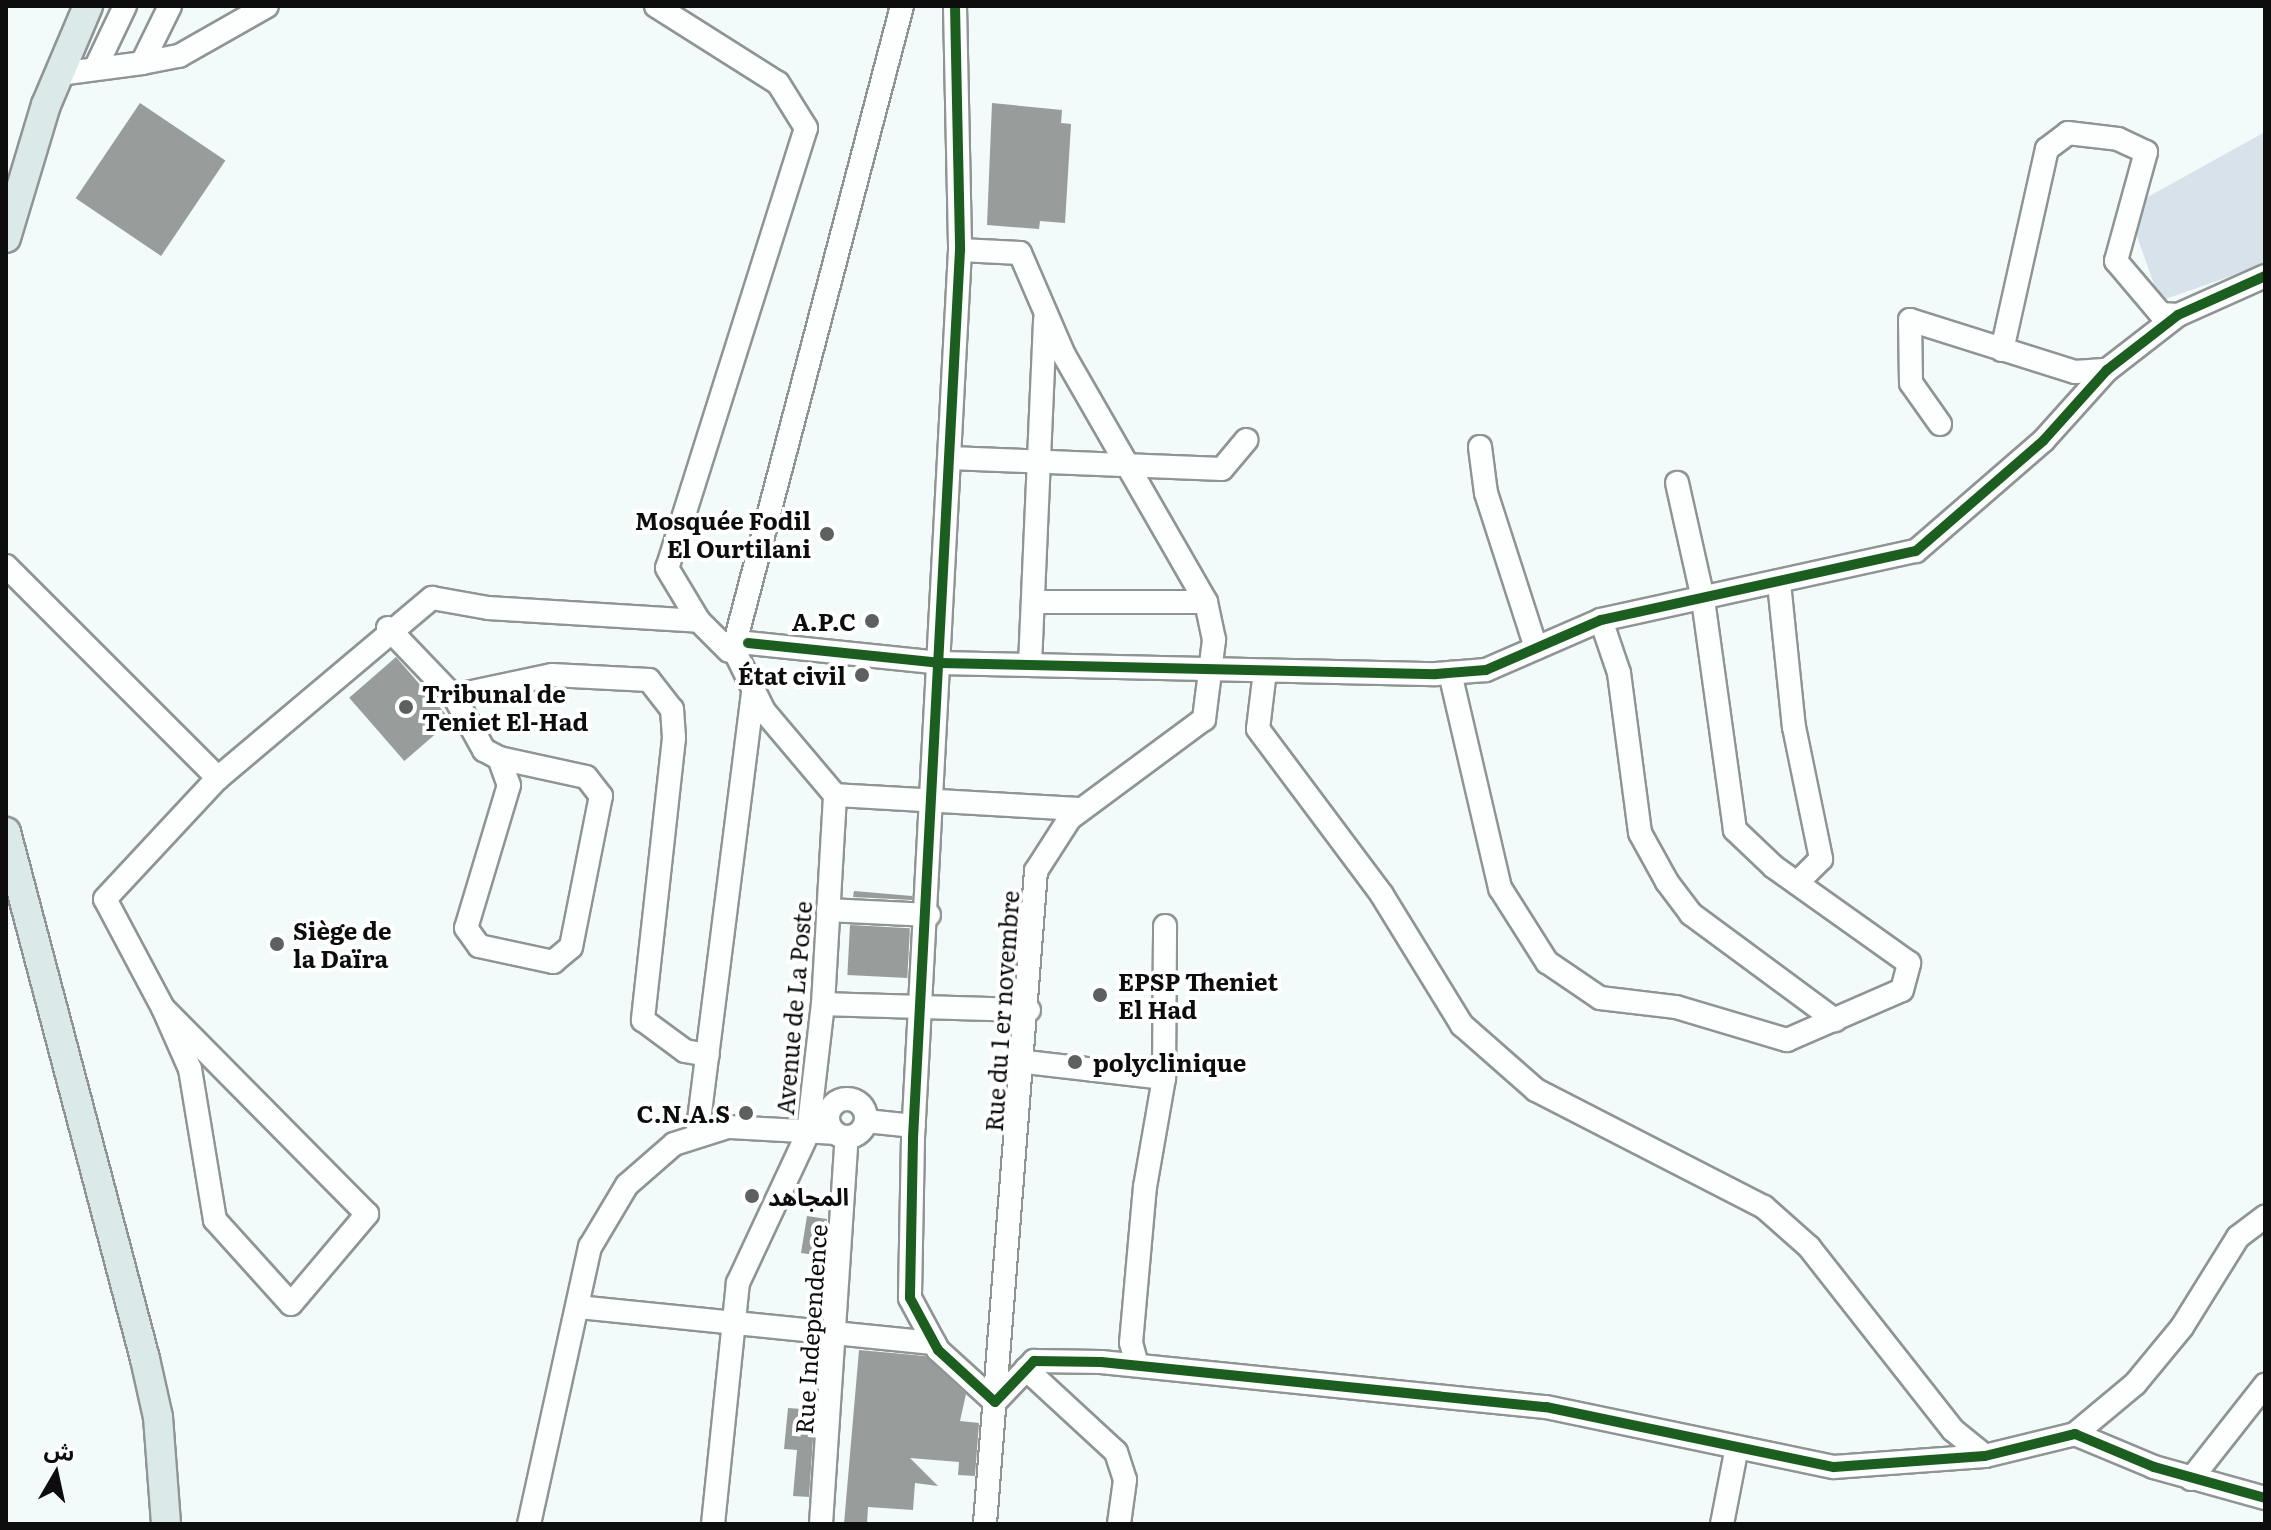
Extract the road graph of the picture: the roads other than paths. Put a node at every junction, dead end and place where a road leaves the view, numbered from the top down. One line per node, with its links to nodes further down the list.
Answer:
1 (88, 6): 10 (main road)
2 (125, 6): 9 (street)
3 (170, 6): 8 (street)
4 (267, 6): 8 (street)
5 (656, 6): 31 (street)
6 (902, 6): 33 (street)
7 (955, 6): 12 (street)
8 (142, 63): 9 (street)
9 (95, 69): 10 (street)
10 (59, 74): 11 (main road)
11 (6, 238)
12 (960, 250): 14 (street, Rue du 1 er novembre); 21 (street)
13 (2265, 276): 15 (street)
14 (1045, 312): 22 (street); 23 (street, Rue du 1 er novembre)
15 (2178, 315): 16 (street); 17 (street)
16 (2002, 350): 17 (street); 18 (street)
17 (2107, 370): 26 (street)
18 (1940, 424)
19 (1246, 440): 23 (street)
20 (1480, 447): 34 (street)
21 (950, 458): 22 (street); 35 (street)
22 (1040, 461): 23 (street); 28 (street)
23 (1127, 465): 29 (street, Rue du 1 er novembre)
24 (1677, 483): 27 (street)
25 (6, 566): 43 (street)
26 (1779, 583): 27 (street); 48 (street)
27 (1703, 599): 30 (street); 48 (street)
28 (1033, 602): 29 (street); 36 (street)
29 (1206, 602): 37 (street, Rue du 1 er novembre)
30 (1601, 620): 34 (street); 56 (street)
31 (699, 621): 32 (street); 33 (street)
32 (388, 628): 41 (street); 43 (street)
33 (738, 646): 35 (street); 40 (street)
34 (1536, 648): 39 (street)
35 (941, 663): 36 (street); 45 (street)
36 (1030, 665): 37 (street)
37 (1210, 670): 38 (street); 46 (street, Rue du 1 er novembre)
38 (1265, 671): 39 (street); 76 (street)
39 (1450, 673): 56 (street)
40 (753, 691): 44 (street); 57 (street)
41 (453, 696): 42 (street); 57 (street)
42 (499, 758): 42 (street)
43 (218, 778): 54 (street)
44 (835, 795): 45 (street); 49 (street, Avenue de La Poste)
45 (932, 801): 46 (street); 50 (street)
46 (1081, 809): 55 (street, Rue du 1 er novembre)
47 (6, 832): 79 (main road)
48 (1797, 883): 56 (street)
49 (828, 910): 50 (street); 52 (street, Avenue de La Poste)
50 (929, 915): 53 (street)
51 (1165, 926): 59 (street)
52 (823, 1004): 53 (street); 62 (street, Avenue de La Poste)
53 (925, 1007): 55 (street); 61 (street)
54 (163, 1008): 54 (street)
55 (1029, 1010): 58 (street, Rue du 1 er novembre)
56 (1835, 1020)
57 (708, 1055): 64 (street)
58 (1026, 1062): 59 (street); 73 (street, Rue du 1 er novembre)
59 (1164, 1078): 70 (street)
60 (866, 1121): 61 (street); 63 (street); 63 (street, Rue Independence)
61 (914, 1126): 69 (street)
62 (808, 1133): 63 (street); 64 (street); 67 (street, Avenue de La Poste)
63 (841, 1135): 68 (street, Rue Independence)
64 (697, 1136): 66 (street)
65 (2265, 1217): 74 (street)
66 (578, 1307): 67 (street); 80 (street)
67 (733, 1322): 68 (street); 81 (street, Avenue de La Poste)
68 (838, 1333): 69 (street); 82 (street, Rue Independence)
69 (934, 1343): 73 (street)
70 (1137, 1365): 71 (street); 75 (street)
71 (1026, 1369): 73 (street); 84 (street)
72 (2265, 1385): 77 (street)
73 (995, 1402): 83 (street, Rue du 1 er novembre)
74 (2075, 1434): 76 (street); 77 (street)
75 (1737, 1447): 76 (street); 85 (street)
76 (1985, 1456)
77 (2191, 1479): 78 (street)
78 (2265, 1498)
79 (166, 1524)
80 (529, 1524)
81 (713, 1524)
82 (821, 1524)
83 (985, 1524)
84 (1119, 1524)
85 (1722, 1524)

